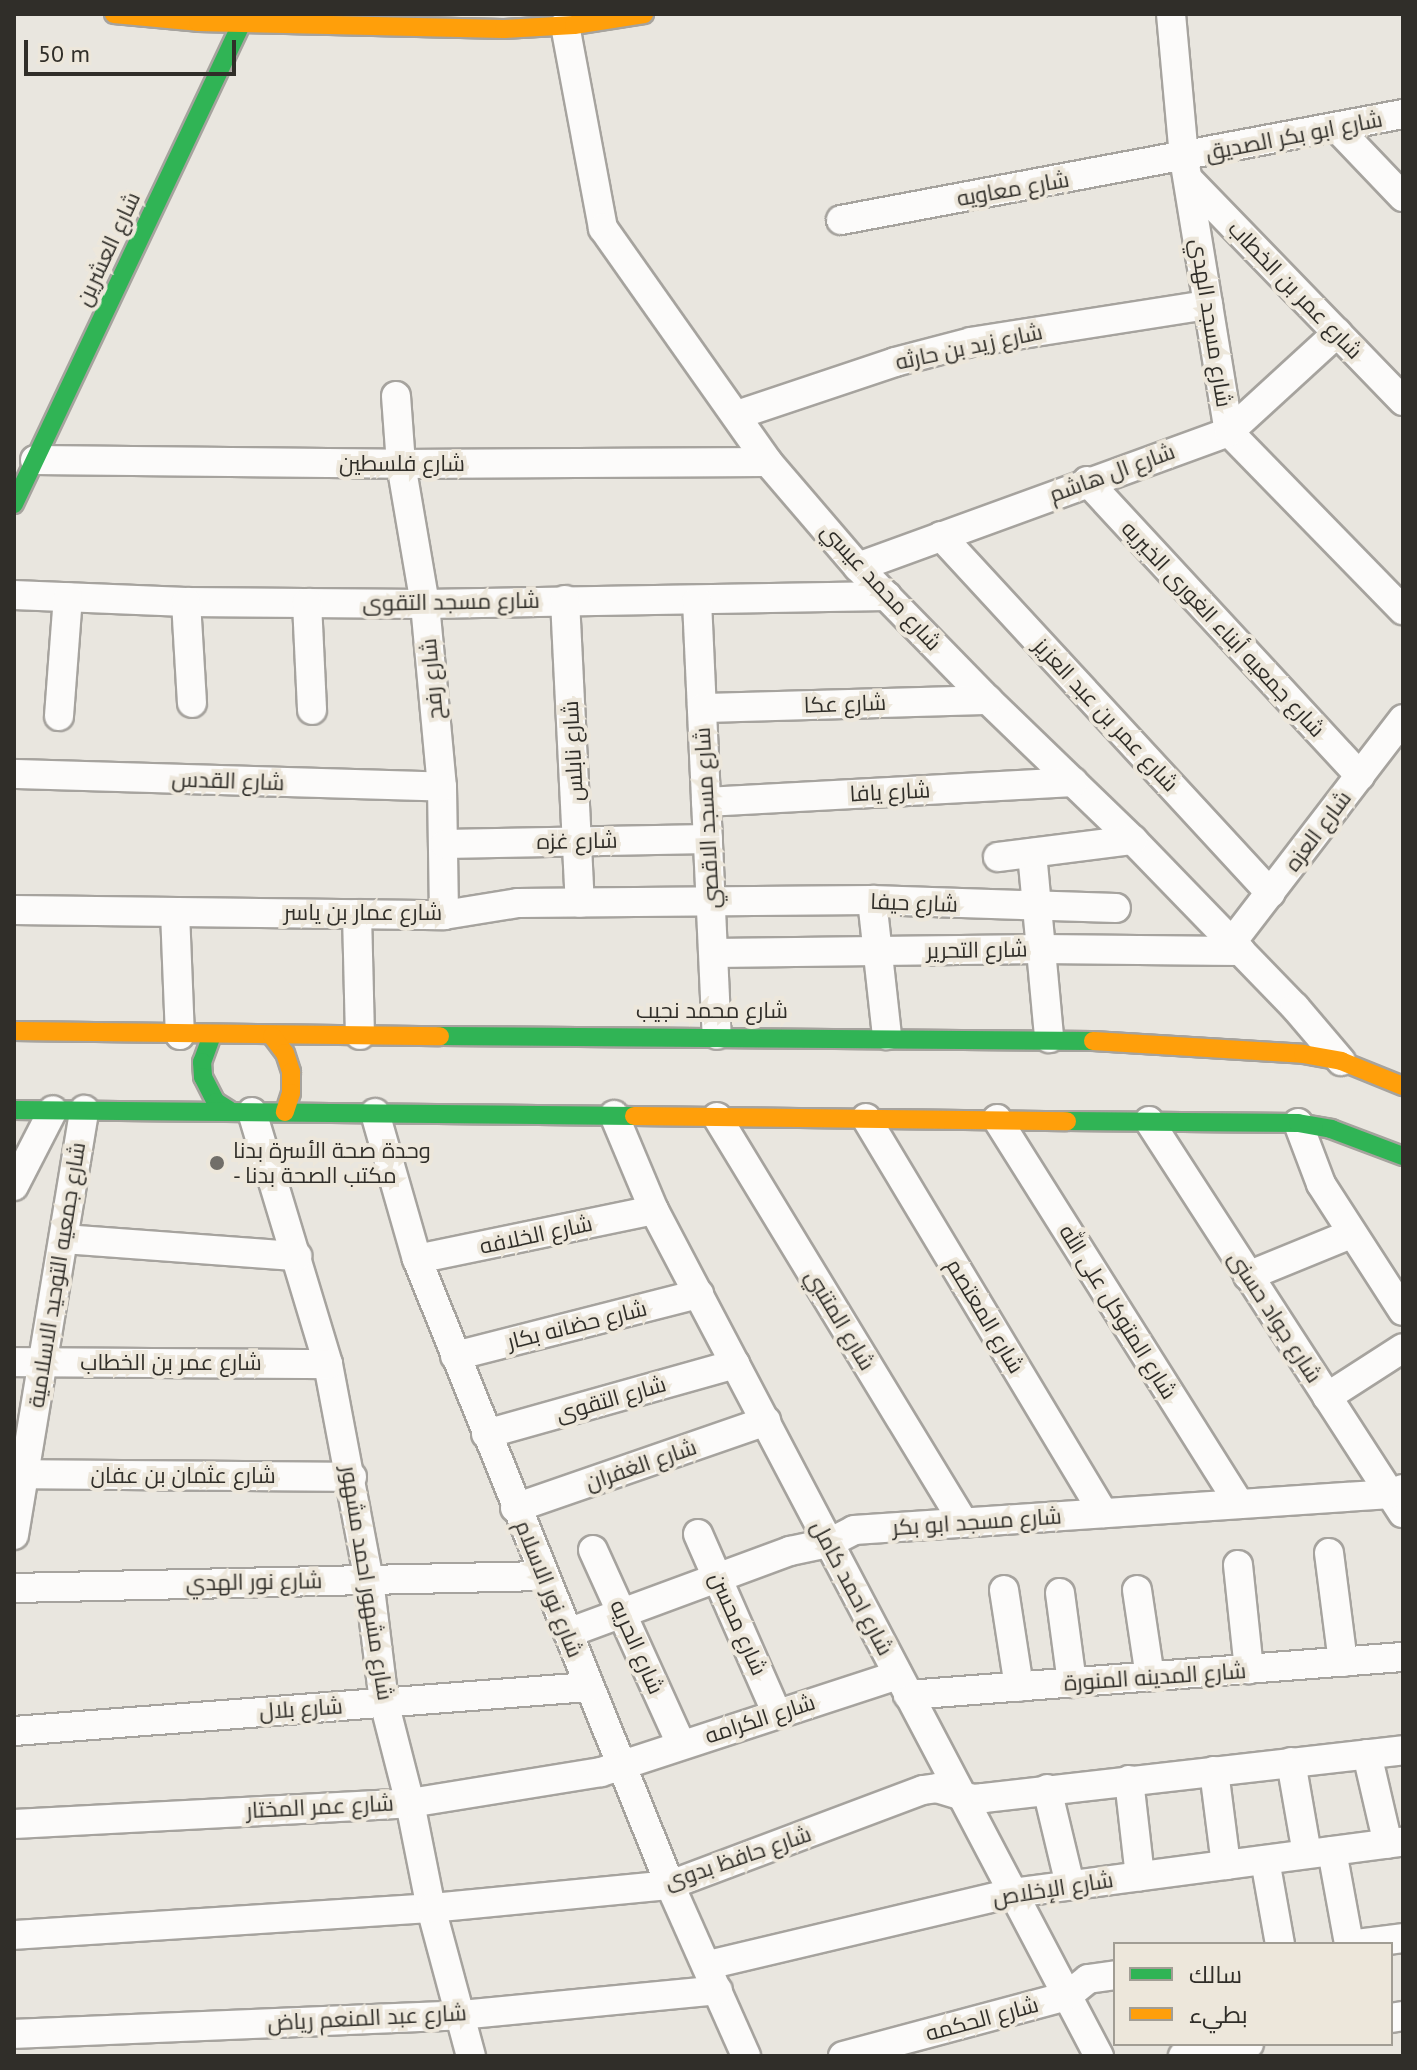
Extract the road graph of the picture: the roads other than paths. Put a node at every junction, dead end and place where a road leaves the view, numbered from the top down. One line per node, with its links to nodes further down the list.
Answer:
1 (114, 14): 4 (main road)
2 (644, 14): 5 (main road)
3 (1171, 14): 8 (street, شارع مسجد الهدي)
4 (244, 18): 5 (main road); 17 (main road, شارع العشرين)
5 (571, 21): 15 (street, شارع محمد عيسي)
6 (1403, 114): 7 (street, شارع ابو بكر الصديق)
7 (1338, 129): 8 (street, شارع ابو بكر الصديق); 9 (street)
8 (1186, 168): 10 (street, شارع معاويه); 11 (street, شارع مسجد الهدي); 12 (street, شارع عمر بن الخطاب)
9 (1403, 197)
10 (841, 220)
11 (1208, 305): 15 (street, شارع زيد بن حارثه); 16 (street, شارع مسجد الهدي)
12 (1337, 333): 14 (street, شارع عمر بن الخطاب); 16 (street, شارع ال هاشم)
13 (396, 396): 19 (street, شارع رفح)
14 (1403, 401)
15 (737, 415): 18 (street, شارع محمد عيسي)
16 (1229, 432): 20 (street, شارع ال هاشم); 32 (street, شارع مسجد الهدي)
17 (35, 460): 19 (street, شارع فلسطين); 21 (main road, شارع العشرين)
18 (768, 462): 19 (street, شارع فلسطين); 23 (street, شارع محمد عيسي)
19 (401, 464): 31 (street, شارع رفح)
20 (1087, 481): 22 (street, شارع ال هاشم); 40 (street, شارع جمعيه أبناء الغورى الخيريه)
21 (14, 504)
22 (941, 536): 23 (street, شارع ال هاشم); 50 (street, شارع عمر بن عبد العزيز)
23 (858, 567): 25 (street, شارع محمد عيسي)
24 (14, 595): 26 (street, شارع مسجد التقوى)
25 (887, 596): 28 (street, شارع مسجد التقوى); 33 (street, شارع محمد عيسي)
26 (68, 597): 29 (street, شارع مسجد التقوى); 37 (street)
27 (565, 600): 28 (street, شارع مسجد التقوى); 31 (street, شارع مسجد التقوى); 46 (street, شارع نابلس)
28 (697, 601): 35 (street, شارع مسجد الاقصي)
29 (186, 602): 30 (street, شارع مسجد التقوى); 34 (street)
30 (307, 603): 31 (street, شارع مسجد التقوى); 36 (street)
31 (425, 604): 42 (street, شارع رفح)
32 (1403, 610)
33 (988, 700): 35 (street, شارع عكا); 41 (street, شارع محمد عيسي)
34 (192, 703)
35 (702, 708): 43 (street, شارع مسجد الاقصي)
36 (312, 710)
37 (59, 716)
38 (1403, 719): 40 (street, شارع العزه)
39 (14, 774): 42 (street, شارع القدس)
40 (1360, 776): 50 (street, شارع العزه)
41 (1073, 782): 43 (street, شارع يافا); 45 (street, شارع محمد عيسي)
42 (442, 787): 47 (street, شارع رفح)
43 (706, 802): 44 (street, شارع مسجد الاقصي)
44 (708, 839): 46 (street, شارع غزه); 52 (street, شارع مسجد الاقصي)
45 (1133, 840): 48 (street); 60 (street, شارع محمد عيسي)
46 (577, 841): 47 (street, شارع غزه); 53 (street, شارع نابلس)
47 (445, 844): 59 (street, شارع رفح)
48 (1032, 853): 49 (street); 54 (street)
49 (998, 857)
50 (1271, 893): 60 (street, شارع العزه)
51 (872, 900): 52 (street, شارع حيفا); 54 (street, شارع حيفا); 62 (street)
52 (711, 902): 53 (street, شارع عمار بن ياسر); 63 (street, شارع مسجد الاقصي)
53 (580, 903): 59 (street, شارع عمار بن ياسر)
54 (1038, 907): 55 (street, شارع حيفا); 61 (street)
55 (1116, 908)
56 (14, 910): 57 (street, شارع عمار بن ياسر)
57 (175, 912): 58 (street, شارع عمار بن ياسر); 65 (street)
58 (357, 914): 59 (street, شارع عمار بن ياسر); 67 (street)
59 (444, 915)
60 (1236, 947): 61 (street, شارع التحرير); 72 (street, شارع محمد عيسي)
61 (1041, 949): 62 (street, شارع التحرير); 71 (street)
62 (879, 951): 63 (street, شارع التحرير); 69 (street)
63 (714, 953): 68 (street, شارع مسجد الاقصي)
64 (14, 1031): 65 (main road, شارع محمد نجيب)
65 (180, 1035): 66 (main road, شارع محمد نجيب)
66 (212, 1035): 70 (main road, شارع محمد نجيب); 77 (main road)
67 (360, 1035): 68 (main road, شارع محمد نجيب); 70 (main road, شارع محمد نجيب)
68 (717, 1035): 69 (main road, شارع محمد نجيب)
69 (887, 1035): 71 (main road, شارع محمد نجيب)
70 (272, 1036): 78 (main road)
71 (1049, 1038): 72 (main road, شارع محمد نجيب)
72 (1341, 1061): 73 (main road, شارع محمد نجيب)
73 (1403, 1086)
74 (14, 1110): 75 (main road)
75 (53, 1110): 76 (main road); 87 (street)
76 (84, 1110): 77 (main road); 90 (street, شارع جمعيه التوحيد الاسلامية)
77 (240, 1111): 78 (main road); 91 (street, شارع مشهور احمد مشهور)
78 (285, 1112): 79 (main road)
79 (375, 1113): 80 (main road); 92 (street, شارع نور الاسلام)
80 (614, 1115): 81 (main road); 88 (street, شارع احمد كامل)
81 (717, 1117): 82 (main road); 111 (street, شارع المتنبي)
82 (866, 1118): 83 (main road); 110 (street, شارع المعتصم)
83 (997, 1119): 84 (main road); 108 (street, شارع المتوكل على الله)
84 (1149, 1121): 85 (main road); 93 (street, شارع جواد حسنى)
85 (1298, 1123): 86 (main road); 89 (street)
86 (1403, 1156)
87 (14, 1186)
88 (654, 1210): 92 (street, شارع الخلافه); 94 (street, شارع احمد كامل)
89 (1351, 1234): 93 (street); 95 (street)
90 (64, 1239): 91 (street); 99 (street, شارع جمعيه التوحيد الاسلامية)
91 (297, 1256): 100 (street, شارع مشهور احمد مشهور)
92 (417, 1259): 97 (street, شارع نور الاسلام)
93 (1248, 1276): 102 (street, شارع جواد حسنى)
94 (699, 1294): 97 (street, شارع حضانه بكار); 101 (street, شارع احمد كامل)
95 (1403, 1311)
96 (1403, 1348): 102 (street)
97 (455, 1356): 104 (street, شارع نور الاسلام)
98 (14, 1362): 99 (street, شارع عمر بن الخطاب)
99 (44, 1362): 100 (street, شارع عمر بن الخطاب); 105 (street, شارع جمعيه التوحيد الاسلامية)
100 (328, 1364): 106 (street, شارع مشهور احمد مشهور)
101 (735, 1364): 103 (street, شارع احمد كامل); 104 (street, شارع التقوى)
102 (1327, 1397): 107 (street, شارع جواد حسنى)
103 (766, 1421): 109 (street, شارع الغفران); 114 (street, شارع احمد كامل)
104 (486, 1434): 109 (street, شارع نور الاسلام)
105 (19, 1474): 106 (street, شارع عثمان بن عفان); 113 (street, شارع جمعيه التوحيد الاسلامية)
106 (352, 1477): 120 (street, شارع مشهور احمد مشهور)
107 (1399, 1498): 108 (street, شارع مسجد ابو بكر)
108 (1239, 1504): 110 (street, شارع مسجد ابو بكر)
109 (515, 1508): 118 (street, شارع نور الاسلام)
110 (1103, 1513): 111 (street, شارع مسجد ابو بكر)
111 (964, 1523): 114 (street, شارع مسجد ابو بكر)
112 (698, 1534): 119 (street, شارع محسن)
113 (14, 1535)
114 (829, 1543): 119 (street, شارع مسجد ابو بكر); 132 (street, شارع احمد كامل)
115 (593, 1550): 125 (street, شارع الحريه)
116 (1329, 1553): 128 (street)
117 (1238, 1565): 129 (street)
118 (542, 1576): 120 (street, شارع نور الهدي); 126 (street, شارع نور الاسلام)
119 (717, 1577): 125 (street, شارع مسجد ابو بكر); 136 (street, شارع محسن)
120 (369, 1580): 121 (street, شارع نور الهدي); 135 (street, شارع مشهور احمد مشهور)
121 (14, 1588)
122 (1004, 1590): 134 (street)
123 (1137, 1590): 130 (street)
124 (1060, 1593): 131 (street)
125 (622, 1613): 126 (street, شارع مسجد ابو بكر); 138 (street, شارع الحريه)
126 (568, 1633): 133 (street, شارع نور الاسلام)
127 (1403, 1657): 128 (street, شارع المدينه المنورة)
128 (1343, 1662): 129 (street, شارع المدينه المنورة)
129 (1249, 1669): 130 (street, شارع المدينه المنورة)
130 (1150, 1677): 131 (street, شارع المدينه المنورة)
131 (1072, 1683): 134 (street, شارع المدينه المنورة)
132 (903, 1685): 134 (street, شارع المدينه المنورة); 136 (street, شارع الكرامه); 146 (street, شارع احمد كامل)
133 (589, 1687): 135 (street, شارع بلال); 142 (street, شارع نور الاسلام)
134 (1019, 1687)
135 (384, 1702): 137 (street, شارع بلال); 147 (street, شارع مشهور احمد مشهور)
136 (777, 1714): 138 (street, شارع الكرامه)
137 (14, 1731)
138 (681, 1744): 142 (street, شارع الكرامه)
139 (1403, 1750): 140 (street, شارع حافظ بدوى)
140 (1367, 1754): 141 (street, شارع حافظ بدوى); 149 (street)
141 (1291, 1762): 143 (street, شارع حافظ بدوى); 150 (street)
142 (622, 1763): 147 (street, شارع عمر المختار); 154 (street, شارع نور الاسلام)
143 (1214, 1771): 144 (street, شارع حافظ بدوى); 152 (street)
144 (1129, 1780): 145 (street, شارع حافظ بدوى); 153 (street)
145 (1047, 1789): 146 (street, شارع حافظ بدوى); 155 (street)
146 (962, 1796): 154 (street, شارع حافظ بدوى); 156 (street, شارع احمد كامل)
147 (410, 1803): 148 (street, شارع عمر المختار); 157 (street, شارع مشهور احمد مشهور)
148 (14, 1824)
149 (1396, 1843): 150 (street, شارع الإخلاص)
150 (1320, 1853): 151 (street, شارع الإخلاص); 161 (street)
151 (1265, 1860): 152 (street, شارع الإخلاص); 160 (street)
152 (1226, 1865): 153 (street, شارع الإخلاص)
153 (1140, 1876): 155 (street, شارع الإخلاص)
154 (670, 1885): 157 (street, شارع حافظ بدوى); 164 (street, شارع نور الاسلام)
155 (1070, 1885): 156 (street, شارع الإخلاص)
156 (1013, 1893): 164 (street, شارع الإخلاص); 165 (street, شارع احمد كامل)
157 (431, 1908): 158 (street, شارع حافظ بدوى); 166 (street, شارع مشهور احمد مشهور)
158 (14, 1935)
159 (1403, 1938): 162 (street)
160 (1280, 1942)
161 (1348, 1942)
162 (1372, 1942)
163 (1113, 1975): 165 (street, شارع الحكمه)
164 (713, 1978): 166 (street, شارع عبد المنعم رياض); 170 (street, شارع نور الاسلام)
165 (1067, 1996): 171 (street, شارع الحكمه); 172 (street, شارع احمد كامل)
166 (460, 2015): 167 (street, شارع عبد المنعم رياض); 169 (street, شارع مشهور احمد مشهور)
167 (14, 2034)
168 (1238, 2046): 173 (street)
169 (471, 2056)
170 (746, 2056)
171 (843, 2056)
172 (1099, 2056)
173 (1183, 2056)

